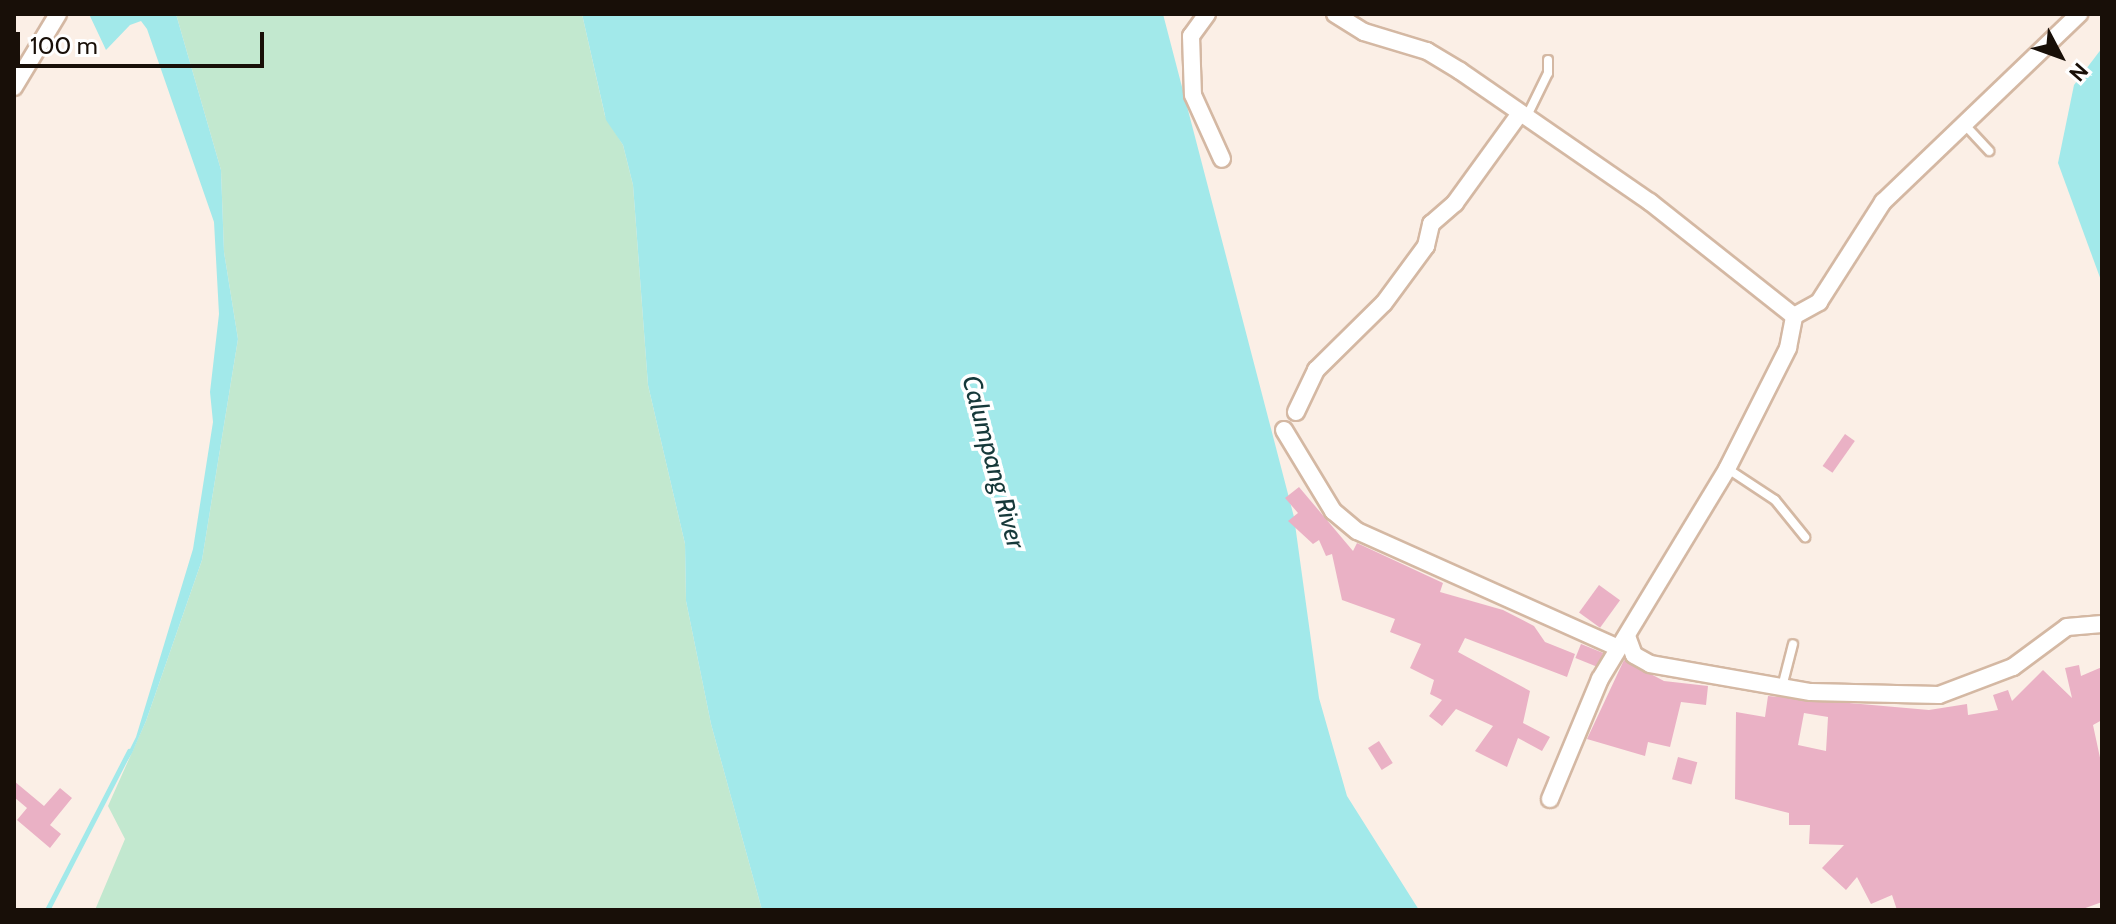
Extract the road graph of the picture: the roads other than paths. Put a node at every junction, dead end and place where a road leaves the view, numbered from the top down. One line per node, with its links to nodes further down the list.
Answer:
1 (58, 14): 6 (street)
2 (1207, 14): 10 (street)
3 (1335, 14): 7 (street)
4 (2079, 14): 8 (street)
5 (1548, 60): 7 (lane)
6 (14, 87)
7 (1521, 118): 11 (street); 12 (street)
8 (1963, 124): 9 (lane); 11 (street)
9 (1989, 151)
10 (1222, 159)
11 (1794, 316): 14 (street)
12 (1296, 412)
13 (1284, 430): 17 (street)
14 (1727, 469): 15 (lane); 17 (street)
15 (1805, 537)
16 (2102, 624): 19 (street)
17 (1622, 642): 19 (street); 20 (street)
18 (1793, 644): 19 (lane)
19 (1783, 683)
20 (1550, 799)

